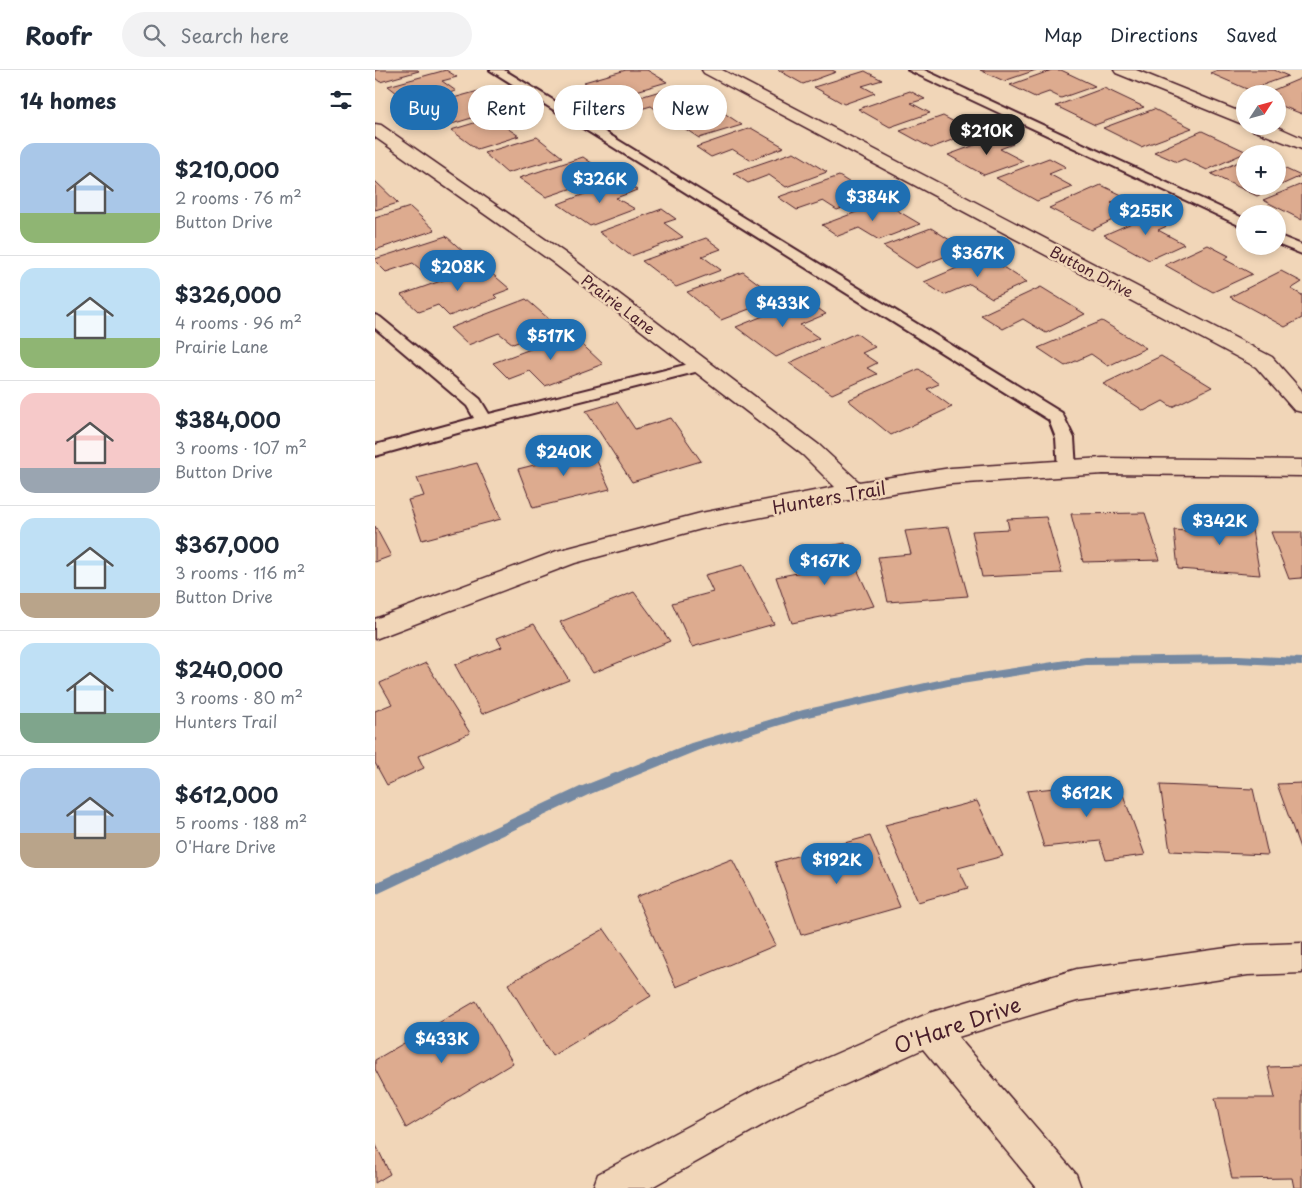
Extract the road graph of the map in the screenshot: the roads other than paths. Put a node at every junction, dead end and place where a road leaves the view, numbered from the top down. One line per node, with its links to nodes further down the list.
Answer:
1 (496, 70): 18 (lane)
2 (710, 70): 14 (street, Button Drive)
3 (914, 70): 9 (lane)
4 (1122, 70): 5 (street)
5 (1236, 116)
6 (375, 129): 13 (street, Prairie Lane)
7 (1280, 135): 8 (street)
8 (1302, 144)
9 (1236, 220)
10 (1286, 243): 11 (lane)
11 (1302, 250)
12 (375, 320): 15 (lane)
13 (701, 366): 15 (lane); 19 (street, Prairie Lane)
14 (1302, 405)
15 (484, 420): 16 (lane)
16 (375, 451)
17 (1302, 468): 18 (street, Hunters Trail)
18 (1067, 469): 19 (street, Hunters Trail)
19 (854, 491): 20 (street, Hunters Trail)
20 (375, 629)
21 (1302, 958): 22 (street, O'Hare Drive)
22 (929, 1029): 23 (street, O'Hare Drive); 24 (street)
23 (612, 1188)
24 (1062, 1188)

